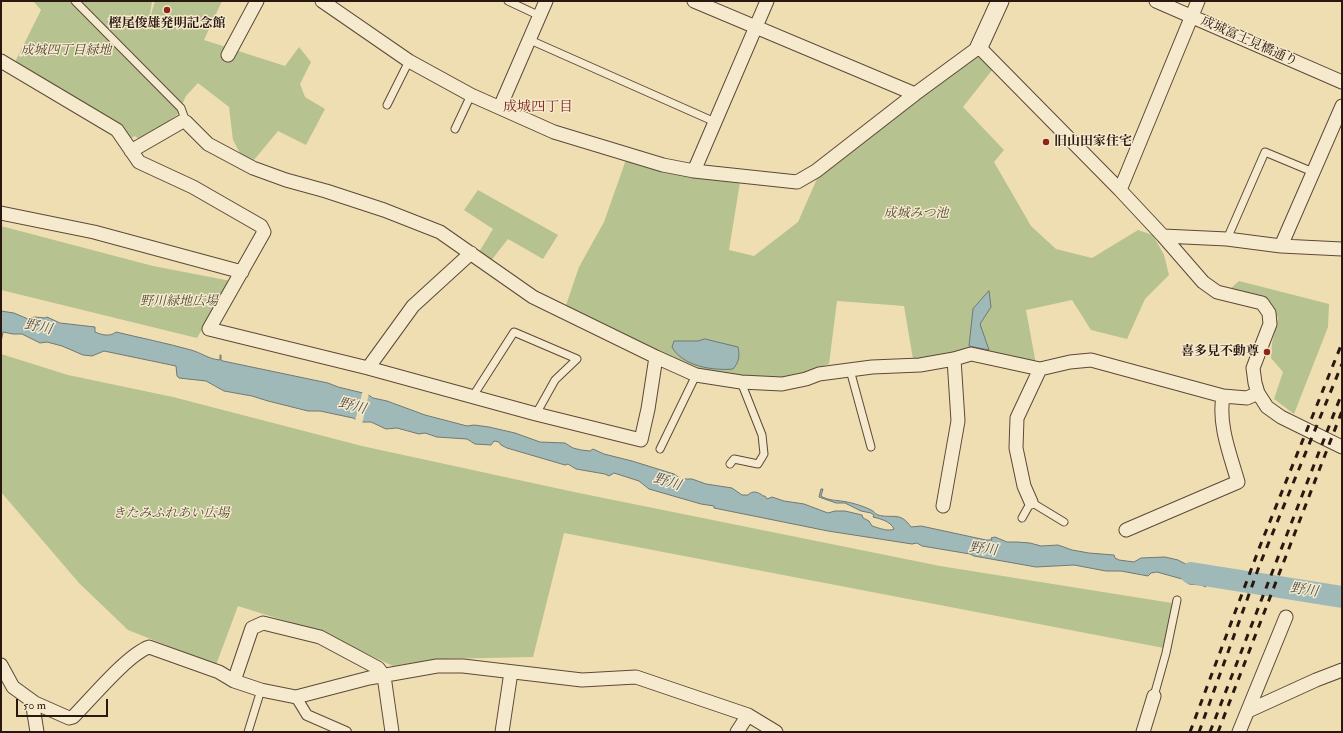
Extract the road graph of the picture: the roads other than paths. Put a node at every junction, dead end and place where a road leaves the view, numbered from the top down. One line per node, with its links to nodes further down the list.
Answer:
1 (75, 1): 25 (lane)
2 (257, 1): 16 (street)
3 (322, 1): 18 (street)
4 (508, 1): 11 (lane)
5 (546, 1): 11 (street)
6 (694, 1): 13 (street)
7 (767, 1): 13 (street)
8 (1000, 1): 15 (street)
9 (1156, 1): 12 (street, 成城富士見橋通り)
10 (1198, 1): 12 (street)
11 (540, 16): 14 (street)
12 (1191, 16): 19 (street, 成城富士見橋通り); 31 (street)
13 (756, 27): 20 (street); 26 (street)
14 (530, 40): 24 (street); 26 (lane)
15 (979, 47): 20 (street); 31 (street)
16 (228, 55)
17 (1, 61): 28 (street)
18 (409, 61): 21 (street); 22 (lane)
19 (1342, 82)
20 (915, 94): 29 (street)
21 (471, 95): 24 (street); 27 (lane)
22 (387, 105)
23 (1342, 106): 30 (street)
24 (500, 108): 29 (street)
25 (186, 122): 28 (street); 37 (street)
26 (715, 122): 29 (street)
27 (455, 129)
28 (131, 151): 38 (street)
29 (694, 171)
30 (1313, 172): 34 (lane); 35 (street)
31 (1120, 190): 33 (street)
32 (1, 213): 38 (street)
33 (1163, 236): 34 (street); 46 (street)
34 (1228, 239): 35 (street)
35 (1281, 246): 36 (street)
36 (1342, 249)
37 (471, 253): 39 (street); 41 (street)
38 (242, 272): 41 (street)
39 (656, 358): 44 (street); 49 (street)
40 (954, 360): 42 (street); 43 (street); 55 (street)
41 (368, 368): 47 (street)
42 (1040, 369): 48 (street); 54 (street)
43 (850, 370): 45 (street); 50 (lane)
44 (696, 375): 45 (street); 52 (lane)
45 (741, 382): 53 (lane)
46 (1258, 393): 48 (street); 51 (street)
47 (473, 396): 49 (street); 49 (lane)
48 (1223, 396): 58 (street)
49 (536, 414)
50 (871, 447)
51 (1342, 447)
52 (660, 449)
53 (730, 464)
54 (1032, 502): 56 (lane); 57 (lane)
55 (942, 506)
56 (1022, 518)
57 (1064, 522)
58 (1126, 530)
59 (1177, 600): 67 (lane)
60 (1286, 617): 70 (street)
61 (1, 666): 69 (street)
62 (1342, 670): 70 (street)
63 (511, 672): 64 (street); 71 (street); 76 (street)
64 (384, 676): 65 (street); 68 (street); 75 (street)
65 (234, 681): 66 (street); 69 (street)
66 (261, 690): 68 (street); 73 (lane)
67 (1154, 696): 79 (street)
68 (296, 697): 74 (street)
69 (35, 703): 72 (street)
70 (1248, 711): 80 (street)
71 (748, 716): 77 (street); 78 (street)
72 (38, 732)
73 (248, 732)
74 (346, 732)
75 (392, 732)
76 (502, 732)
77 (737, 732)
78 (776, 732)
79 (1143, 732)
80 (1239, 732)

